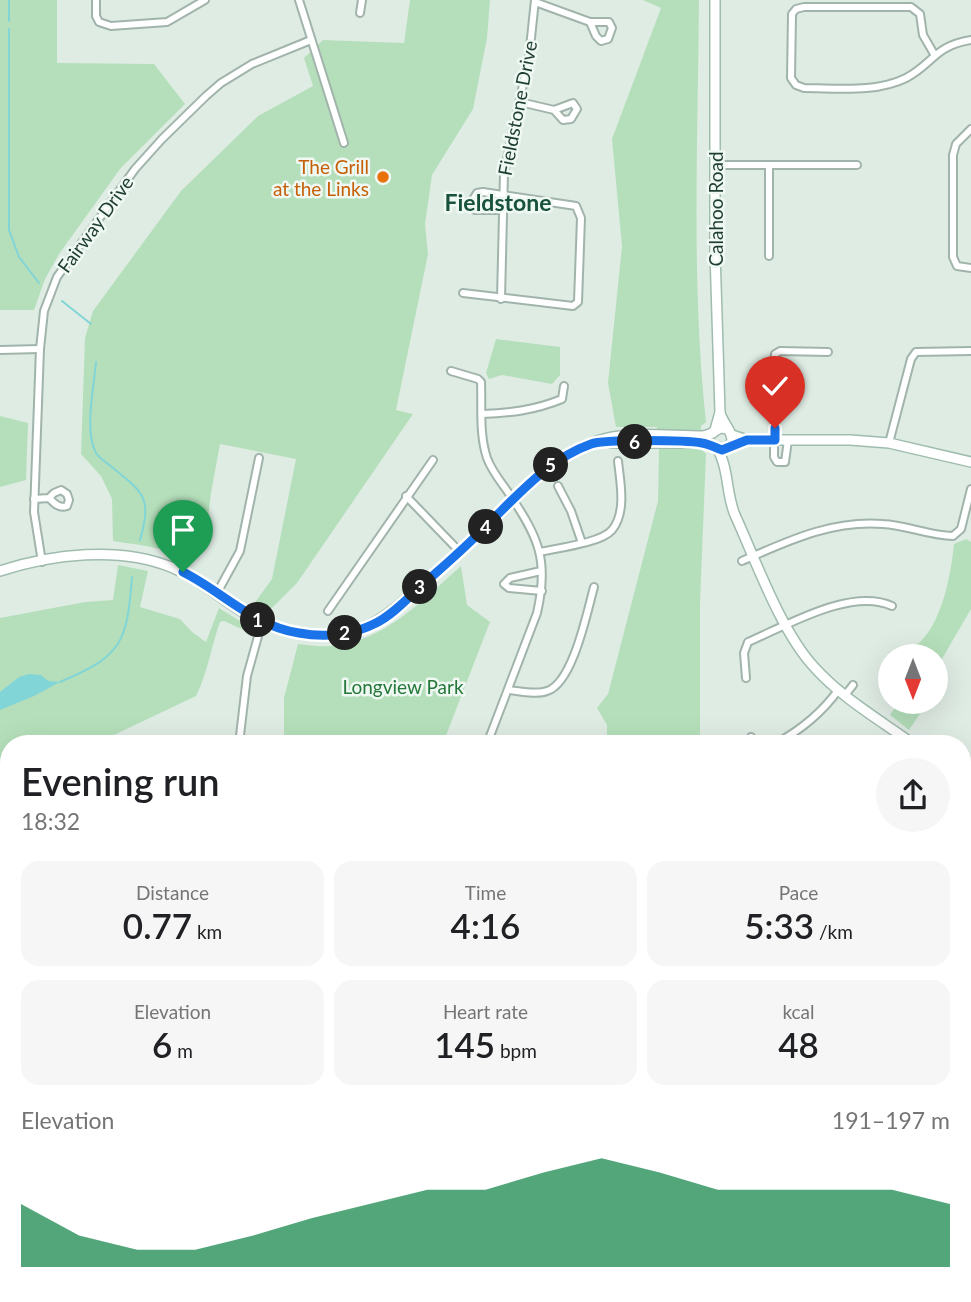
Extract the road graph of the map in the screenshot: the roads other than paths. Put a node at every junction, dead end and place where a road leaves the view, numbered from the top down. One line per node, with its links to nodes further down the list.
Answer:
1 (96, 0): 2 (street)
2 (205, 0)
3 (299, 0): 9 (street)
4 (362, 0): 7 (street)
5 (535, 1): 8 (street); 12 (street, Fieldstone Drive)
6 (715, 2): 16 (street, Calahoo Road)
7 (360, 13)
8 (590, 22)
9 (311, 40): 15 (street); 25 (street, Fairway Drive)
10 (971, 40): 11 (street)
11 (934, 54): 11 (street)
12 (520, 102): 13 (street); 19 (street, Fieldstone Drive)
13 (554, 110)
14 (971, 130): 22 (street)
15 (344, 144)
16 (715, 165): 17 (street); 31 (street, Calahoo Road)
17 (769, 165): 18 (street); 21 (street)
18 (857, 165)
19 (502, 196): 20 (street, Fieldstone Drive); 20 (street); 24 (street)
20 (502, 209): 24 (street, Fieldstone Drive)
21 (769, 256)
22 (971, 268)
23 (463, 293): 24 (street)
24 (501, 299)
25 (36, 349): 26 (street); 49 (street, Fairway Drive)
26 (0, 350)
27 (971, 351): 38 (street)
28 (828, 352): 35 (street)
29 (451, 371): 32 (street)
30 (564, 386): 32 (street)
31 (720, 412): 33 (street, Calahoo Road); 34 (street, Calahoo Road)
32 (482, 414): 50 (street)
33 (714, 431): 34 (street); 37 (street); 39 (street)
34 (730, 439): 35 (street); 39 (street); 43 (street)
35 (775, 440): 36 (street); 36 (street)
36 (789, 440): 38 (street)
37 (595, 442): 39 (street); 50 (street)
38 (889, 443): 44 (street)
39 (715, 447): 43 (street)
40 (259, 458): 61 (street)
41 (433, 460): 47 (street)
42 (618, 461): 51 (street)
43 (723, 461): 54 (street)
44 (971, 462)
45 (558, 486): 51 (street)
46 (971, 489): 54 (street)
47 (406, 496): 52 (street); 63 (street)
48 (49, 498): 49 (street)
49 (34, 499): 56 (street, Fairway Drive)
50 (513, 500): 52 (street); 53 (street)
51 (582, 543): 53 (street)
52 (460, 552): 64 (street)
53 (540, 552): 58 (street)
54 (754, 556): 55 (street); 65 (street)
55 (742, 561)
56 (42, 562): 57 (street); 61 (street)
57 (0, 571)
58 (541, 571): 60 (street); 60 (street)
59 (594, 587): 68 (street)
60 (542, 591): 68 (street)
61 (218, 593): 64 (street)
62 (892, 606): 65 (street)
63 (328, 611)
64 (262, 622): 70 (street)
65 (786, 626): 66 (street); 69 (street)
66 (746, 678)
67 (853, 685): 69 (street)
68 (508, 690): 71 (street)
69 (842, 692): 72 (street); 73 (street)
70 (240, 735)
71 (490, 735)
72 (792, 735)
73 (901, 735)

